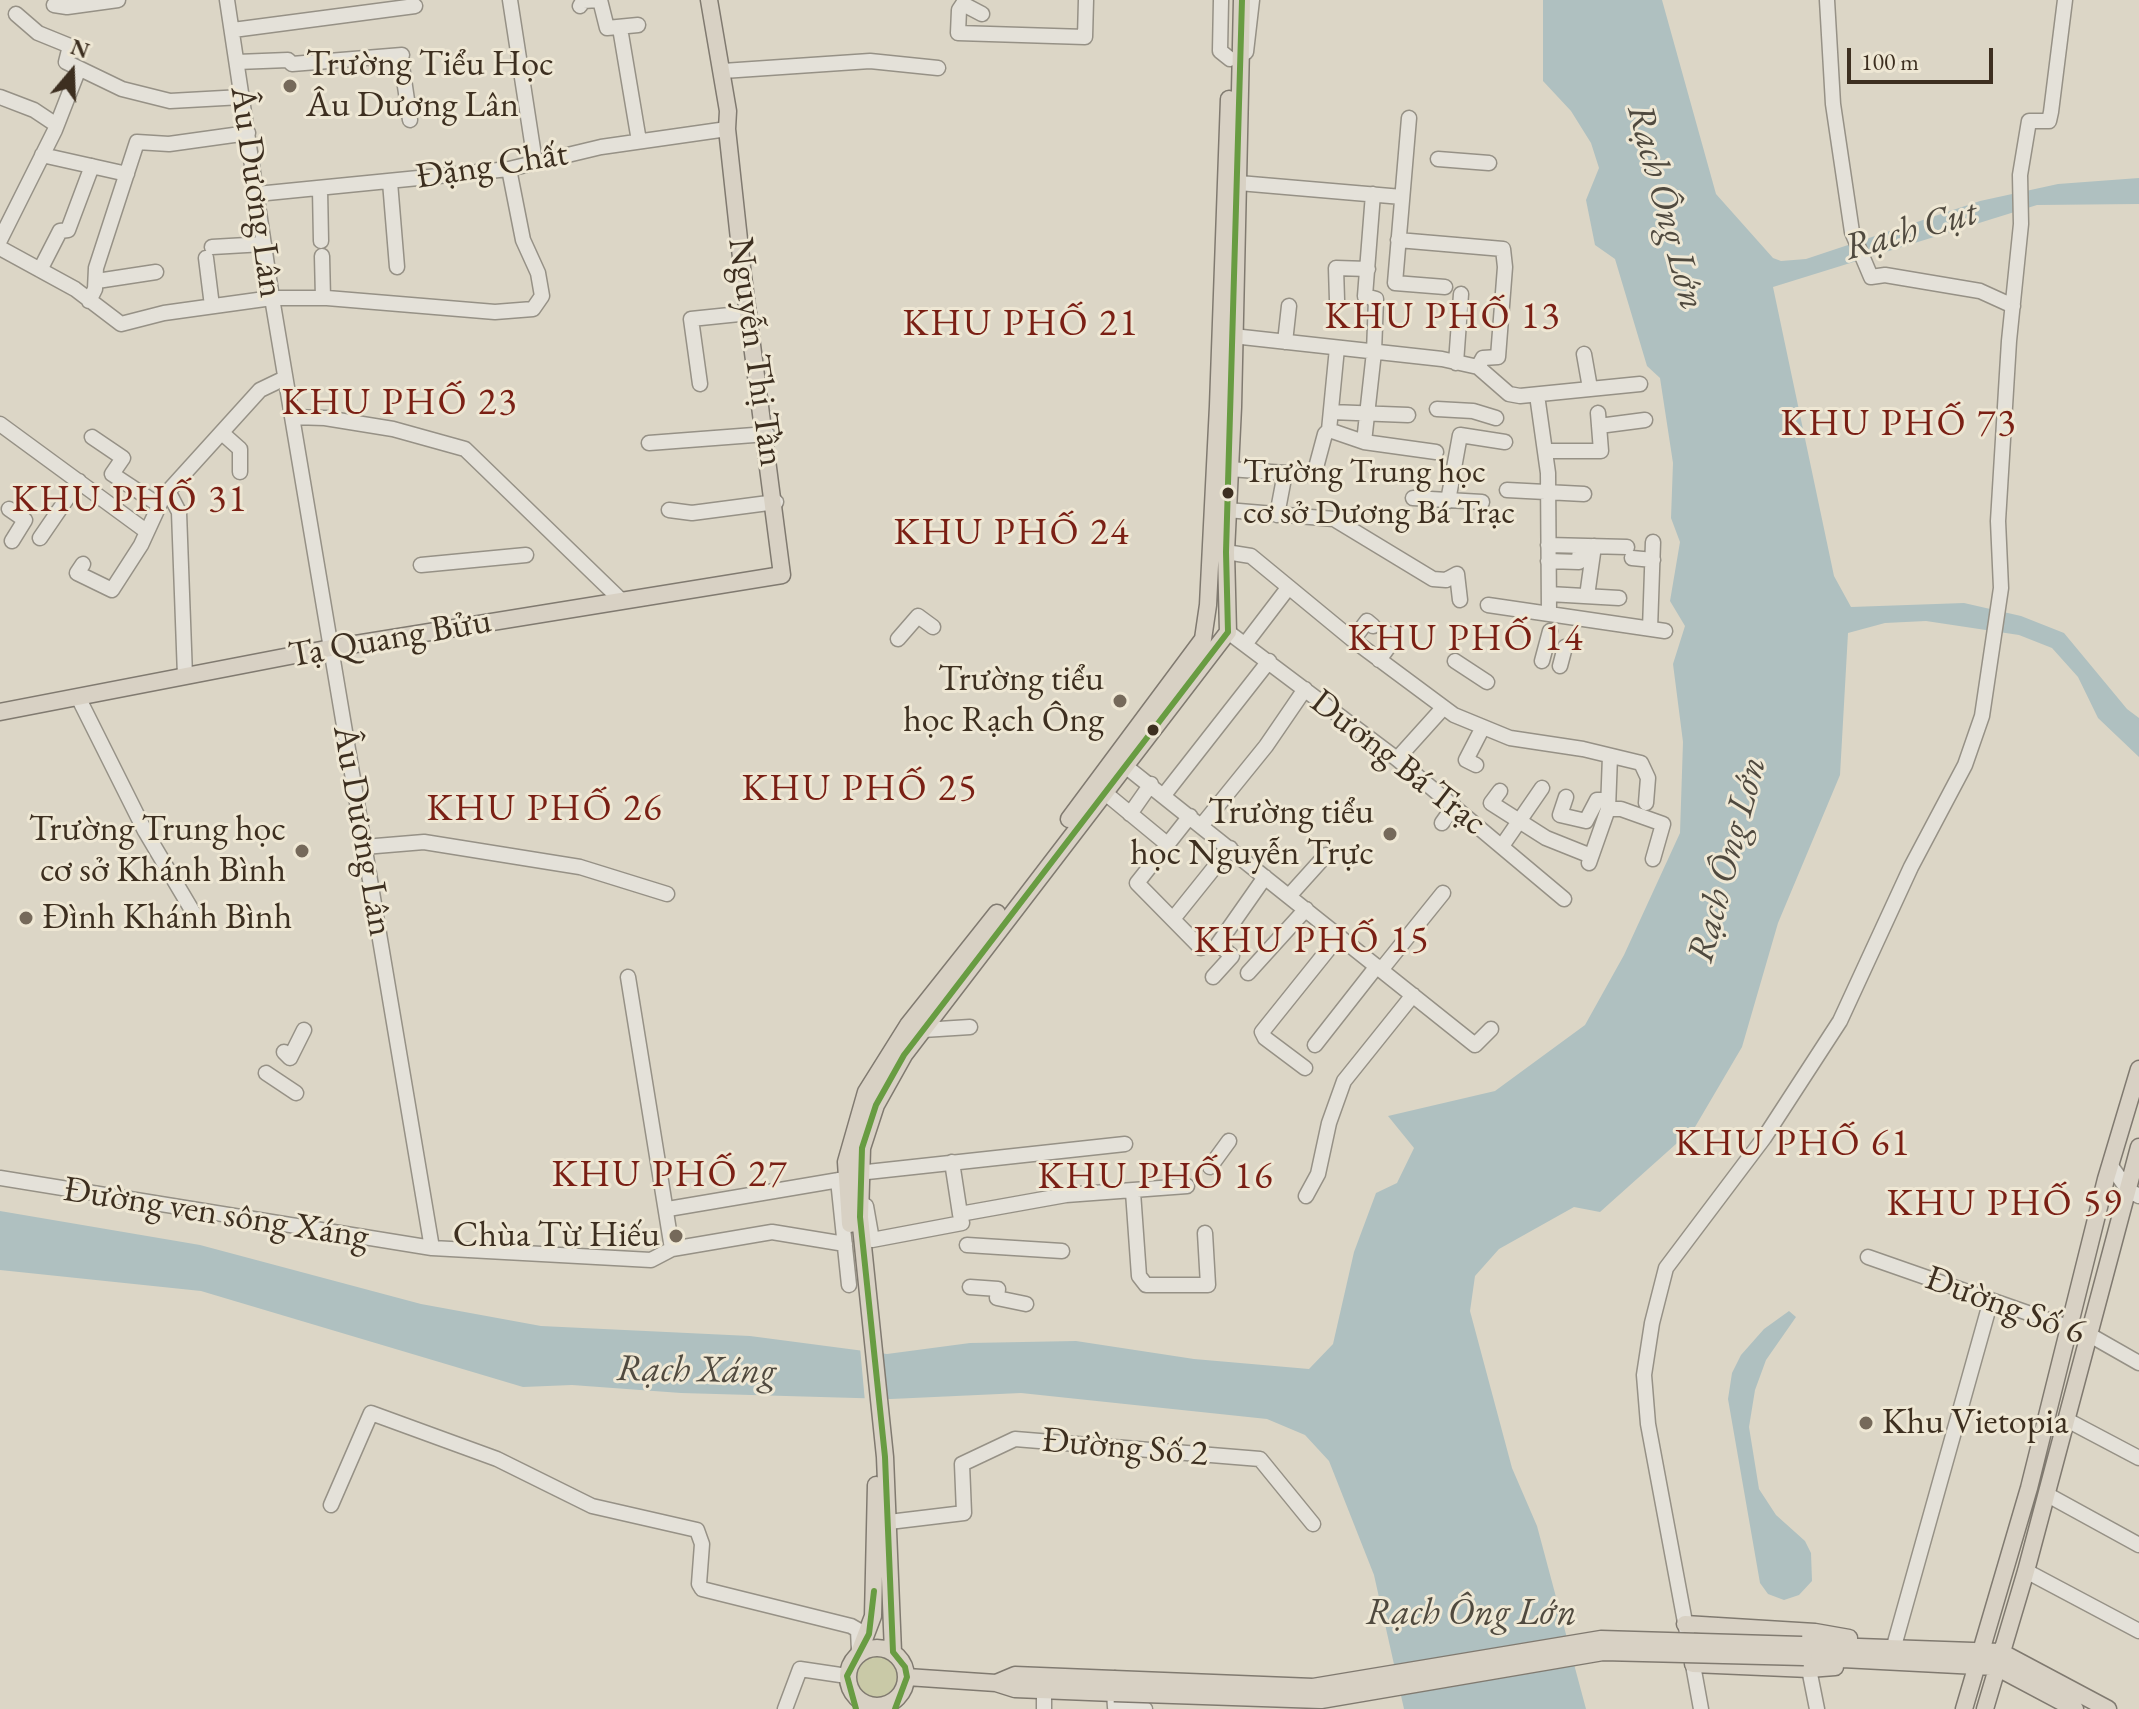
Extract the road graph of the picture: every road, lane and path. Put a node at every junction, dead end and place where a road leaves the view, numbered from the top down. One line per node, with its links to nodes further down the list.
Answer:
1 (118, 0): 14 (street)
2 (227, 0): 21 (street, Âu Dương Lân)
3 (510, 0): 37 (street)
4 (600, 0): 16 (street); 20 (street)
5 (701, 0): 32 (main road, Nguyễn Thị Tần)
6 (709, 0): 26 (main road, Nguyễn Thị Tần)
7 (1086, 0): 18 (street)
8 (1221, 0): 22 (street)
9 (1233, 0): 22 (main road)
10 (1242, 0): 22 (main road)
11 (1252, 0): 22 (street)
12 (1827, 0): 68 (street)
13 (2065, 0): 68 (street)
14 (54, 5)
15 (415, 6): 21 (street)
16 (580, 6)
17 (16, 14): 25 (street)
18 (982, 14)
19 (638, 25): 20 (street)
20 (620, 28): 34 (street)
21 (233, 30): 23 (street, Âu Dương Lân)
22 (1236, 54): 43 (main road); 81 (main road)
23 (237, 62): 28 (street, Âu Dương Lân); 30 (street)
24 (938, 68): 26 (street)
25 (78, 71): 28 (street); 31 (street)
26 (723, 71): 32 (main road, Nguyễn Thị Tần)
27 (0, 97): 31 (street)
28 (242, 97): 33 (street, Âu Dương Lân)
29 (1409, 118): 47 (street)
30 (410, 120)
31 (55, 124): 35 (street)
32 (727, 129): 34 (street, Đặng Chất); 69 (main road, Nguyễn Thị Tần)
33 (248, 133): 41 (street); 45 (street, Âu Dương Lân)
34 (639, 141): 37 (street, Đặng Chất)
35 (42, 155): 39 (street); 48 (street)
36 (1438, 159): 38 (street)
37 (535, 162): 40 (street, Đặng Chất)
38 (1489, 163)
39 (92, 166): 41 (street); 57 (street)
40 (509, 169): 42 (street, Đặng Chất); 63 (street)
41 (127, 174): 59 (street)
42 (390, 182): 44 (street, Đặng Chất); 55 (street)
43 (1239, 183): 46 (street); 70 (main road)
44 (320, 189): 45 (street, Đặng Chất); 51 (street)
45 (257, 194): 52 (street, Âu Dương Lân)
46 (1373, 194): 47 (street); 56 (street)
47 (1402, 197): 50 (street)
48 (7, 209): 49 (street)
49 (0, 240)
50 (1398, 240): 60 (street); 76 (street)
51 (321, 241)
52 (264, 244): 62 (street, Âu Dương Lân); 66 (street)
53 (0, 248): 57 (street)
54 (322, 256): 63 (street)
55 (397, 267)
56 (1368, 269): 64 (street); 73 (street)
57 (40, 270): 65 (street)
58 (156, 272): 59 (street)
59 (97, 281): 65 (street)
60 (1445, 287)
61 (1461, 294): 75 (street)
62 (272, 298): 63 (street); 66 (street); 77 (street, Âu Dương Lân)
63 (323, 298)
64 (1337, 300)
65 (89, 301): 66 (street)
66 (212, 306)
67 (1289, 306): 71 (street)
68 (2013, 306): 250 (street)
69 (749, 313): 78 (street); 93 (main road, Nguyễn Thị Tần)
70 (1233, 336): 71 (street); 81 (main road)
71 (1285, 342): 72 (street)
72 (1337, 348): 73 (street); 84 (street)
73 (1374, 352): 75 (street); 85 (street)
74 (1584, 354): 80 (street)
75 (1456, 363): 76 (street)
76 (1478, 367): 82 (street)
77 (285, 378): 87 (street, Âu Dương Lân); 92 (street)
78 (700, 384)
79 (1640, 384): 80 (street)
80 (1590, 388): 82 (street)
81 (1225, 393): 100 (main road); 138 (main road)
82 (1537, 395): 98 (street)
83 (1437, 409): 88 (street)
84 (1331, 412): 85 (street); 91 (street)
85 (1366, 412): 86 (street); 95 (street)
86 (1408, 415)
87 (292, 417): 135 (street); 148 (street, Âu Dương Lân)
88 (1496, 418)
89 (1645, 420): 98 (street)
90 (0, 424): 103 (street)
91 (1329, 430): 95 (street); 102 (street)
92 (222, 433): 101 (street); 105 (street)
93 (767, 434): 97 (street); 110 (main road, Nguyễn Thị Tần)
94 (92, 437): 112 (street)
95 (1364, 442): 99 (street)
96 (1505, 442): 109 (street)
97 (649, 443)
98 (1545, 451): 106 (street)
99 (1436, 452)
100 (1229, 469): 102 (street); 115 (main road)
101 (240, 472)
102 (1285, 473): 116 (street)
103 (79, 481): 117 (street); 118 (street)
104 (1507, 490): 106 (street)
105 (168, 491): 112 (street); 154 (street)
106 (1548, 491): 107 (street); 121 (street)
107 (1584, 494)
108 (1413, 498): 109 (street)
109 (1448, 501): 111 (street)
110 (776, 502): 114 (street); 129 (main road, Nguyễn Thị Tần)
111 (1482, 502)
112 (159, 505): 117 (street)
113 (9, 509): 119 (street)
114 (669, 510)
115 (1227, 510): 116 (street); 123 (main road)
116 (1277, 515): 134 (street)
117 (146, 531): 127 (street)
118 (40, 538)
119 (12, 541)
120 (1653, 542): 125 (street)
121 (1548, 545): 122 (street); 126 (street)
122 (1587, 546): 125 (street); 126 (street); 132 (street)
123 (1226, 552): 130 (street); 142 (main road)
124 (526, 555): 128 (street)
125 (1653, 560): 137 (street)
126 (1548, 561): 131 (street)
127 (83, 564)
128 (421, 565)
129 (782, 575): 135 (main road, Tạ Quang Bửu)
130 (1288, 588): 145 (street); 146 (street)
131 (1549, 594): 132 (street); 137 (street)
132 (1587, 596): 133 (street)
133 (1619, 598)
134 (1460, 600)
135 (622, 601): 148 (main road, Tạ Quang Bửu)
136 (1488, 605): 137 (street)
137 (1549, 612)
138 (1205, 626): 142 (main road); 163 (main road)
139 (1373, 626): 145 (street)
140 (933, 627): 144 (street)
141 (1550, 631): 152 (street)
142 (1228, 632): 146 (street, Dương Bá Trạc); 163 (main road)
143 (1389, 634): 149 (street)
144 (898, 639)
145 (1353, 640): 149 (street)
146 (1246, 643): 150 (street, Dương Bá Trạc)
147 (1565, 647): 153 (street)
148 (331, 648): 154 (main road, Tạ Quang Bửu); 183 (street, Âu Dương Lân)
149 (1379, 660): 158 (street)
150 (1269, 661): 156 (street, Dương Bá Trạc); 169 (street)
151 (1455, 661): 155 (street)
152 (1542, 661)
153 (1560, 666)
154 (185, 676): 157 (main road, Tạ Quang Bửu)
155 (1487, 682)
156 (1305, 689): 162 (street, Dương Bá Trạc); 179 (street)
157 (78, 697): 159 (main road, Tạ Quang Bửu); 193 (street)
158 (1443, 708): 160 (street); 162 (street)
159 (0, 712)
160 (1483, 727): 161 (street); 164 (street)
161 (1610, 756): 171 (street); 172 (street)
162 (1397, 759): 173 (street, Dương Bá Trạc)
163 (1120, 761): 165 (street); 168 (main road); 203 (main road)
164 (1476, 765)
165 (1151, 784): 169 (street); 174 (street)
166 (1542, 788): 177 (street)
167 (1500, 791): 177 (street)
168 (1104, 792): 174 (street); 203 (main road)
169 (1164, 795): 175 (street)
170 (1566, 797): 176 (street)
171 (1646, 803)
172 (1608, 804): 176 (street); 180 (street); 186 (street)
173 (1454, 806): 178 (street); 182 (street, Dương Bá Trạc)
174 (1130, 814): 181 (street)
175 (1190, 816): 179 (street); 181 (street)
176 (1565, 817): 180 (street)
177 (1520, 821): 180 (street); 182 (street)
178 (1442, 823)
179 (1202, 825): 184 (street)
180 (1551, 838)
181 (1167, 844): 194 (street)
182 (1502, 846): 191 (street, Dương Bá Trạc)
183 (364, 847): 189 (street); 229 (street, Âu Dương Lân)
184 (1230, 848): 187 (street); 194 (street)
185 (1326, 855): 190 (street)
186 (1653, 859)
187 (1265, 877): 190 (street); 200 (street)
188 (1443, 893): 197 (street)
189 (667, 894)
190 (1289, 896): 192 (street)
191 (1564, 899)
192 (1306, 909): 195 (street); 198 (street)
193 (196, 917)
194 (1173, 919): 196 (street)
195 (1339, 936): 197 (street); 208 (street)
196 (1201, 948)
197 (1379, 968): 201 (street); 206 (street)
198 (1248, 973)
199 (628, 977): 224 (street)
200 (1213, 977)
201 (1413, 995): 204 (street); 223 (street)
202 (970, 1027): 203 (street)
203 (916, 1028): 218 (main road)
204 (1491, 1029)
205 (304, 1030): 207 (street)
206 (1315, 1045)
207 (284, 1052)
208 (1305, 1068)
209 (2139, 1069): 216 (main road)
210 (266, 1073): 211 (street)
211 (296, 1093)
212 (1229, 1141): 217 (street)
213 (1125, 1144): 215 (street)
214 (2139, 1147): 222 (main road)
215 (952, 1162): 218 (street); 225 (street)
216 (2111, 1166): 222 (street); 237 (main road)
217 (1210, 1167)
218 (852, 1176): 224 (street); 225 (street); 227 (street); 241 (main road)
219 (0, 1178): 229 (street, Đường ven sông Xáng)
220 (1187, 1186): 221 (street)
221 (1133, 1192): 225 (street); 226 (street)
222 (2134, 1193): 238 (main road)
223 (1306, 1196)
224 (668, 1209): 230 (street)
225 (960, 1214)
226 (1205, 1233)
227 (845, 1244): 230 (street); 233 (street)
228 (967, 1245): 231 (street)
229 (432, 1248): 230 (street)
230 (672, 1249)
231 (1062, 1251)
232 (1868, 1257): 235 (street, Đường Số 6)
233 (849, 1285)
234 (970, 1287): 236 (street)
235 (1991, 1300): 237 (street, Đường Số 6); 254 (street)
236 (1026, 1304)
237 (2070, 1328): 238 (street, Đường Số 6); 243 (main road)
238 (2088, 1334): 239 (street, Đường Số 6); 240 (main road)
239 (2139, 1363)
240 (2067, 1420): 242 (street); 244 (main road)
241 (880, 1458): 246 (main road); 253 (main road)
242 (2139, 1458)
243 (2029, 1488): 244 (main road); 255 (main road)
244 (2046, 1494): 248 (street); 249 (main road)
245 (331, 1505): 253 (street)
246 (889, 1522): 247 (street, Đường Số 2); 252 (main road)
247 (1313, 1524)
248 (2139, 1545)
249 (2026, 1571): 251 (street); 257 (main road)
250 (1685, 1624): 254 (main road); 258 (street)
251 (2139, 1631)
252 (893, 1652): 253 (main road); 260 (main road)
253 (859, 1653): 259 (main road)
254 (1893, 1653): 255 (main road); 256 (main road); 256 (main road)
255 (1978, 1656): 257 (main road); 271 (main road)
256 (1805, 1657): 258 (main road); 262 (main road, bridge); 270 (street)
257 (1998, 1659): 272 (main road); 273 (main road); 274 (main road)
258 (1693, 1664): 269 (street)
259 (847, 1676): 264 (main road); 266 (street)
260 (907, 1677): 261 (main road); 265 (main road)
261 (996, 1683): 262 (main road); 263 (main road)
262 (1114, 1686): 263 (main road); 268 (street)
263 (1044, 1690): 267 (street)
264 (856, 1703): 265 (main road)
265 (896, 1704)
266 (785, 1709)
267 (1044, 1709)
268 (1145, 1709)
269 (1701, 1709)
270 (1817, 1709)
271 (1964, 1709)
272 (1985, 1709)
273 (2075, 1709)
274 (2108, 1709)

